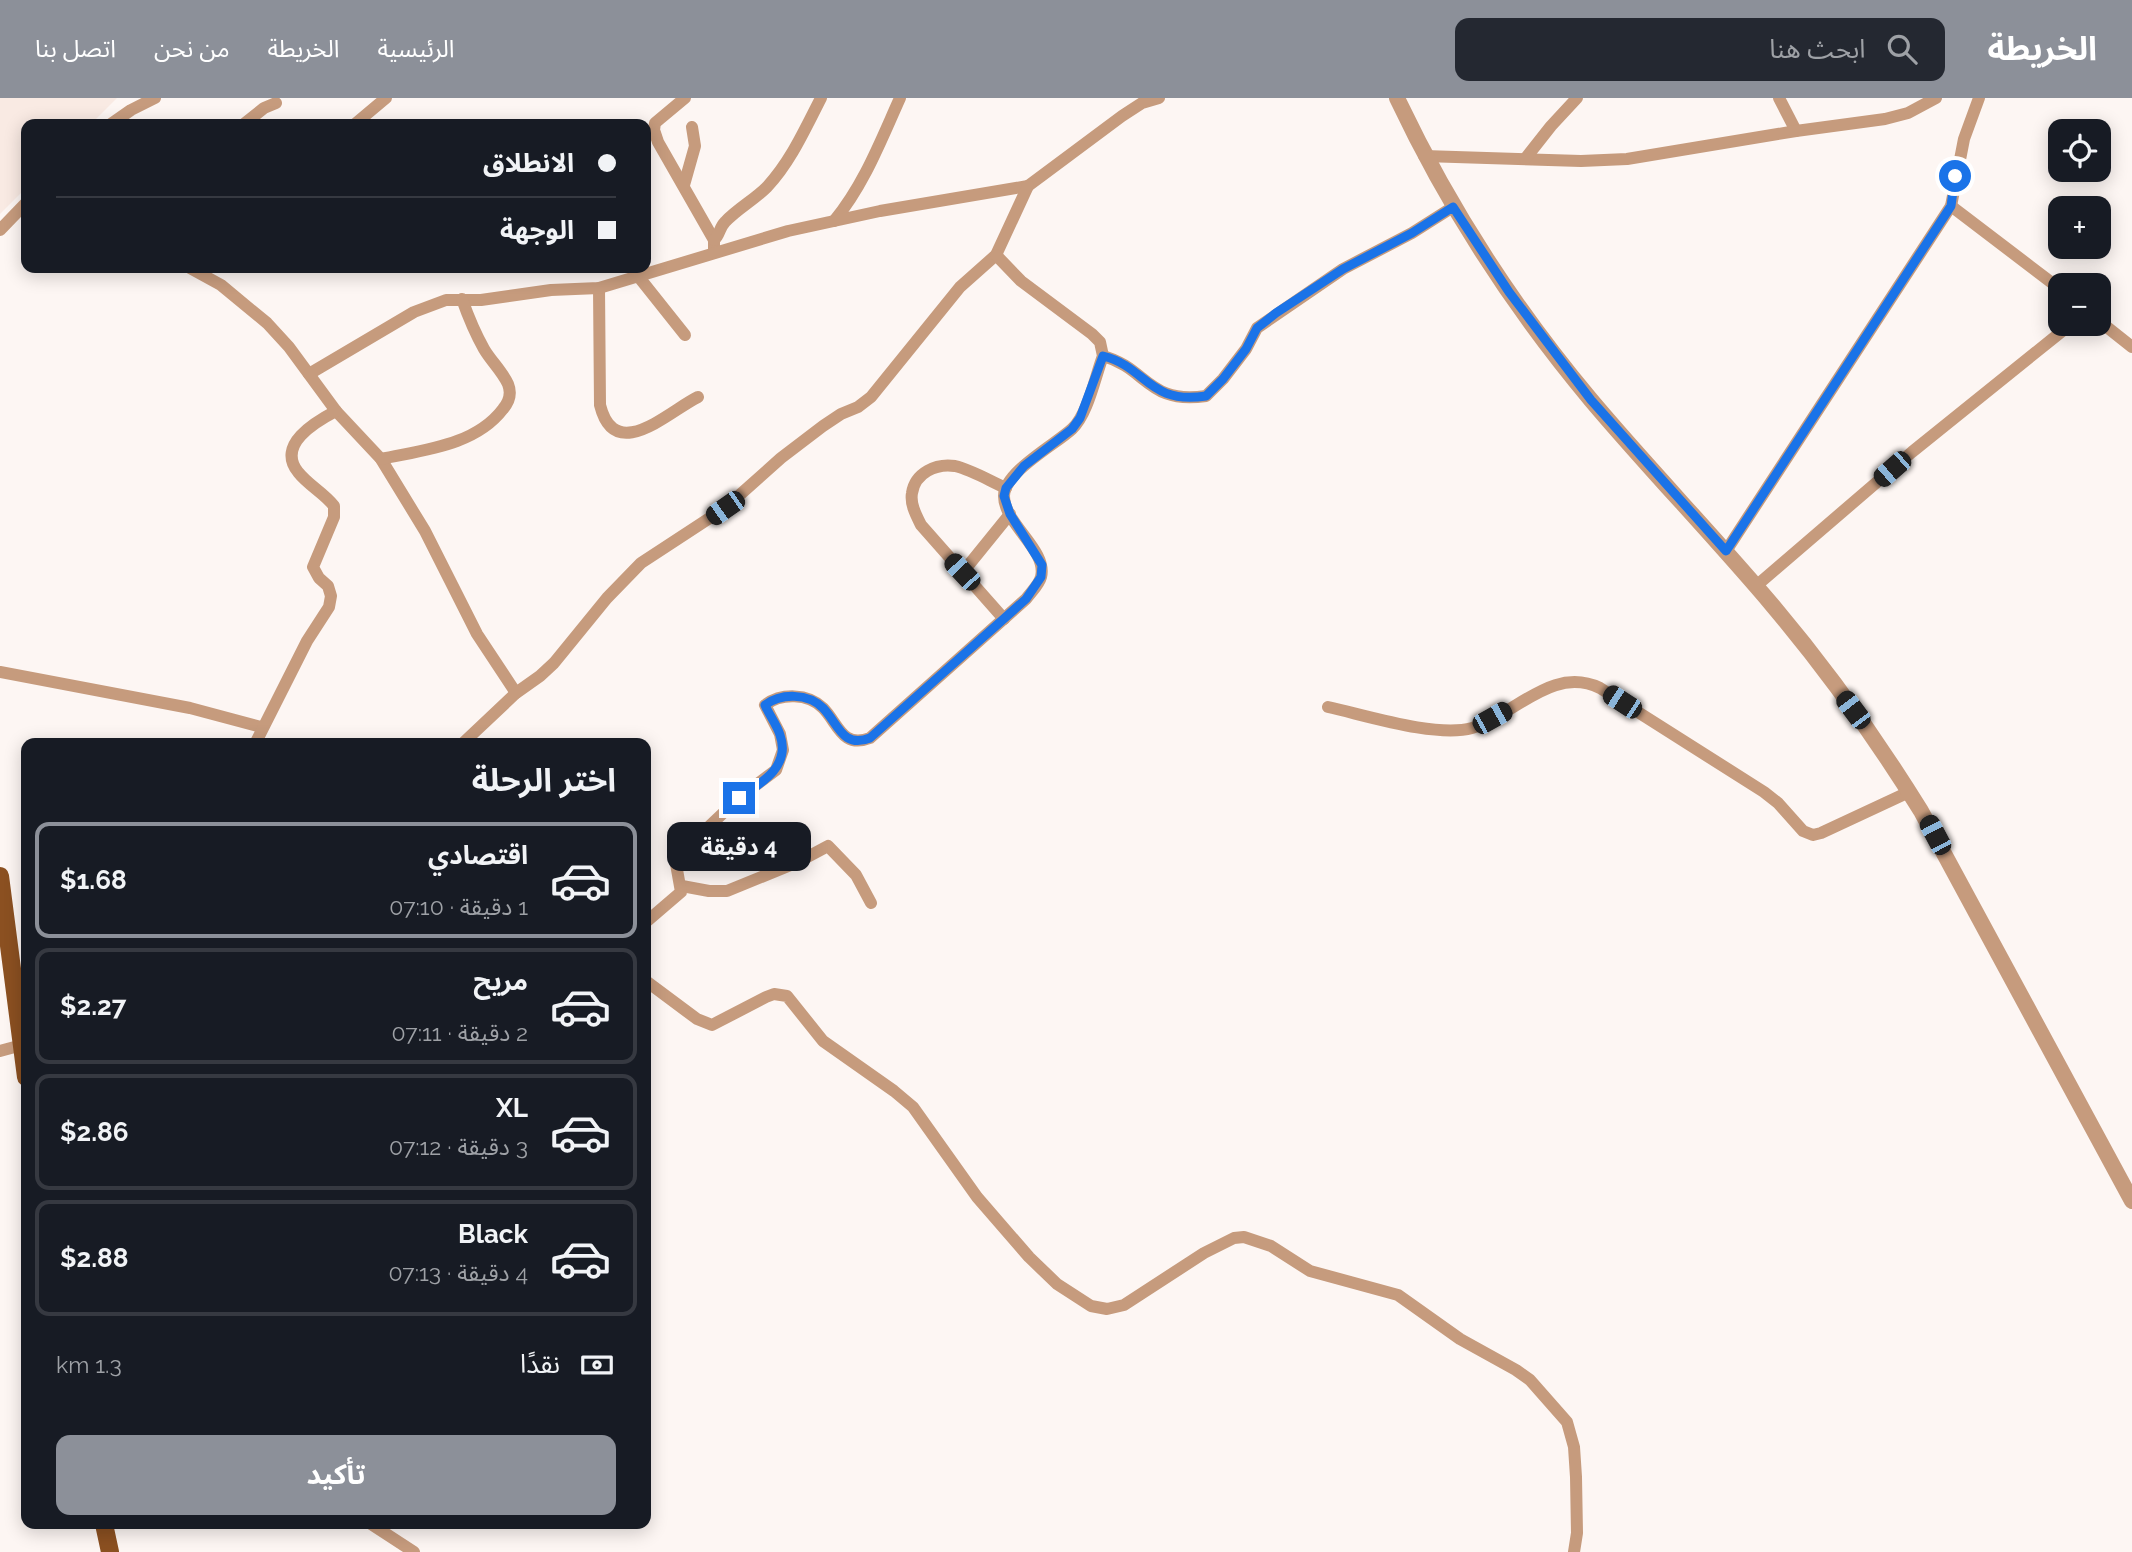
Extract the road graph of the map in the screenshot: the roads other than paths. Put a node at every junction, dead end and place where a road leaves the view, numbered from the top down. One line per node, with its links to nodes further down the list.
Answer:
1 (155, 98): 13 (street)
2 (386, 98): 15 (street)
3 (685, 98): 20 (street)
4 (821, 98): 27 (street)
5 (900, 98): 25 (street)
6 (1159, 98): 21 (street)
7 (1397, 98): 18 (street)
8 (1577, 98): 19 (street)
9 (1779, 98): 17 (street)
10 (1937, 98): 17 (street)
11 (1979, 98): 22 (street)
12 (276, 103): 14 (street)
13 (118, 119)
14 (250, 119)
15 (361, 119)
16 (692, 127): 20 (street)
17 (1796, 131): 19 (street)
18 (1424, 156): 19 (street); 23 (street)
19 (1525, 159)
20 (684, 184): 27 (street)
21 (1028, 186): 25 (street); 28 (street)
22 (1951, 206): 33 (street); 47 (street)
23 (1453, 207): 40 (street); 47 (street)
24 (21, 208): 26 (street)
25 (834, 221): 27 (street)
26 (0, 230)
27 (714, 246): 29 (street)
28 (996, 255): 40 (street); 52 (street)
29 (651, 271)
30 (199, 273): 41 (street)
31 (646, 273): 32 (street)
32 (638, 276): 34 (street); 37 (street)
33 (2048, 280)
34 (599, 288): 35 (street); 42 (street)
35 (462, 299): 41 (street); 44 (street)
36 (2111, 330): 39 (street)
37 (685, 335)
38 (2056, 336): 49 (street)
39 (2132, 347)
40 (1103, 356): 45 (street)
41 (309, 374): 43 (street)
42 (698, 397)
43 (336, 411): 44 (street); 54 (street)
44 (381, 459): 52 (street)
45 (1006, 488): 46 (street); 48 (street)
46 (1010, 514): 48 (street); 50 (street)
47 (1726, 551): 49 (street)
48 (962, 572): 50 (street)
49 (1756, 586): 57 (street)
50 (1004, 620): 59 (street)
51 (0, 672): 54 (street)
52 (516, 693): 56 (street)
53 (1328, 707): 57 (street)
54 (261, 727): 55 (street)
55 (257, 738)
56 (468, 738)
57 (1909, 792): 66 (street)
58 (0, 876): 63 (main road)
59 (682, 886): 60 (street); 61 (street)
60 (871, 903)
61 (651, 918)
62 (651, 985): 71 (street)
63 (21, 1037)
64 (21, 1045): 65 (street)
65 (0, 1051)
66 (2132, 1201)
67 (105, 1529): 69 (main road)
68 (379, 1529): 70 (street)
69 (110, 1552)
70 (414, 1552)
71 (1574, 1552)

